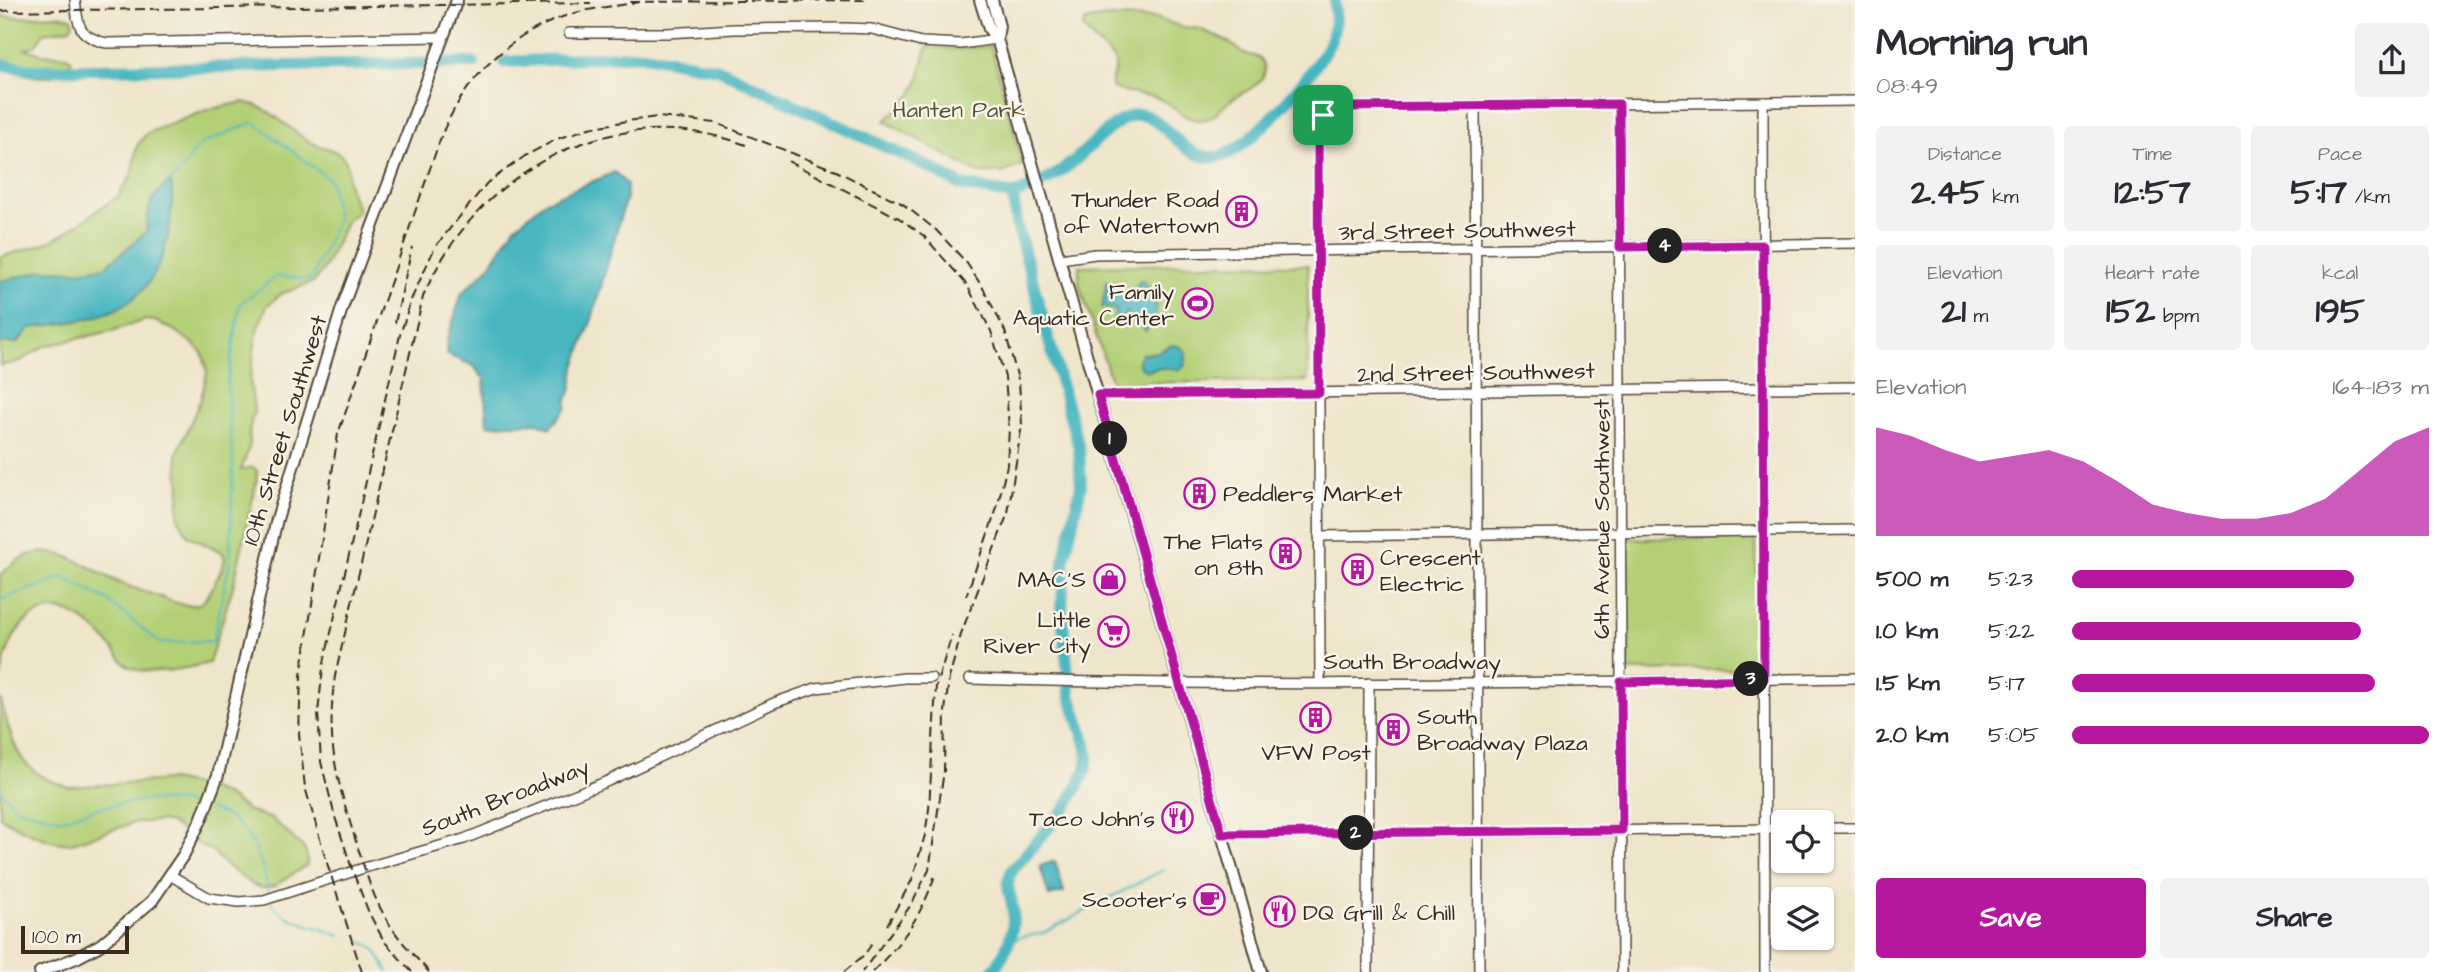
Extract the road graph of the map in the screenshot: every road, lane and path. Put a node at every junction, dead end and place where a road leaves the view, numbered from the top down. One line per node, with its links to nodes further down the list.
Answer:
1 (75, 0): 6 (street)
2 (457, 0): 6 (main road, 10th Street Southwest)
3 (980, 0): 7 (main road)
4 (992, 0): 7 (main road)
5 (569, 33): 7 (street)
6 (443, 37): 46 (main road, 10th Street Southwest)
7 (997, 39): 17 (main road)
8 (1855, 101): 9 (street)
9 (1763, 102): 10 (street); 13 (street)
10 (1619, 104): 11 (street); 14 (street, 6th Avenue Southwest)
11 (1475, 105): 15 (street); 16 (street)
12 (1855, 243): 13 (street, 3rd Street Southwest)
13 (1763, 245): 14 (street, 3rd Street Southwest); 19 (street)
14 (1620, 247): 15 (street, 3rd Street Southwest); 20 (street, 6th Avenue Southwest)
15 (1476, 248): 16 (street, 3rd Street Southwest); 21 (street)
16 (1319, 251): 17 (street, 3rd Street Southwest); 22 (street)
17 (1060, 259): 23 (main road)
18 (1855, 387): 19 (street, 2nd Street Southwest)
19 (1763, 388): 20 (street, 2nd Street Southwest); 25 (street)
20 (1620, 390): 21 (street, 2nd Street Southwest); 26 (street, 6th Avenue Southwest)
21 (1477, 392): 22 (street, 2nd Street Southwest); 27 (street)
22 (1319, 393): 23 (street, 2nd Street Southwest); 28 (street)
23 (1098, 395): 35 (main road)
24 (1855, 530): 25 (street)
25 (1763, 531): 26 (street); 32 (street)
26 (1620, 533): 27 (street); 34 (street, 6th Avenue Southwest)
27 (1477, 535): 28 (street); 33 (street)
28 (1319, 536): 36 (street)
29 (930, 678): 46 (street, South Broadway)
30 (1855, 678): 32 (street, South Broadway)
31 (970, 679): 35 (street, South Broadway)
32 (1764, 679): 34 (street, South Broadway); 40 (street)
33 (1478, 682): 34 (street, South Broadway); 37 (street, South Broadway); 43 (street)
34 (1621, 682): 42 (street, 6th Avenue Southwest)
35 (1179, 683): 36 (street, South Broadway); 45 (main road)
36 (1320, 683): 37 (street, South Broadway)
37 (1369, 683): 44 (street)
38 (1834, 828): 39 (street)
39 (1855, 828)
40 (1764, 829): 41 (street); 42 (street); 52 (street)
41 (1771, 829)
42 (1622, 830): 43 (street); 51 (street, 6th Avenue Southwest)
43 (1478, 832): 44 (street); 50 (street)
44 (1368, 833): 45 (street); 49 (street)
45 (1222, 834): 48 (main road)
46 (170, 875): 47 (main road)
47 (40, 972)
48 (1261, 972)
49 (1368, 972)
50 (1479, 972)
51 (1622, 972)
52 (1765, 972)

